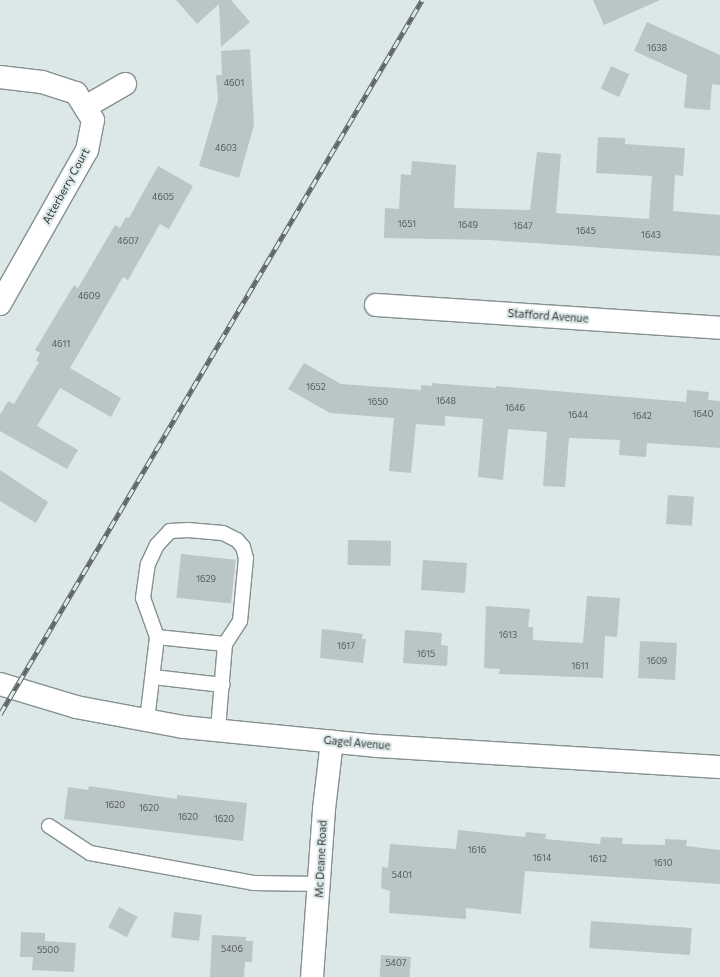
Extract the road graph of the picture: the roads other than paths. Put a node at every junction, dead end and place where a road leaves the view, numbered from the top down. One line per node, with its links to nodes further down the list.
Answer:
1 (0, 77): 3 (street, Atterberry Court)
2 (125, 84): 3 (street)
3 (87, 106): 4 (street, Atterberry Court)
4 (0, 304)
5 (376, 305): 6 (street, Stafford Avenue)
6 (720, 328)
7 (157, 637): 8 (lane); 8 (lane); 9 (lane)
8 (225, 644): 11 (lane)
9 (153, 677): 11 (lane); 12 (lane)
10 (0, 684): 12 (street, Gagel Avenue)
11 (223, 685): 13 (lane)
12 (147, 720): 13 (street, Gagel Avenue)
13 (218, 730): 14 (street, Gagel Avenue)
14 (332, 742): 15 (street, Gagel Avenue); 17 (street, Mc Deane Road)
15 (720, 767)
16 (48, 826): 17 (lane)
17 (320, 884): 18 (street, Mc Deane Road)
18 (312, 977)

